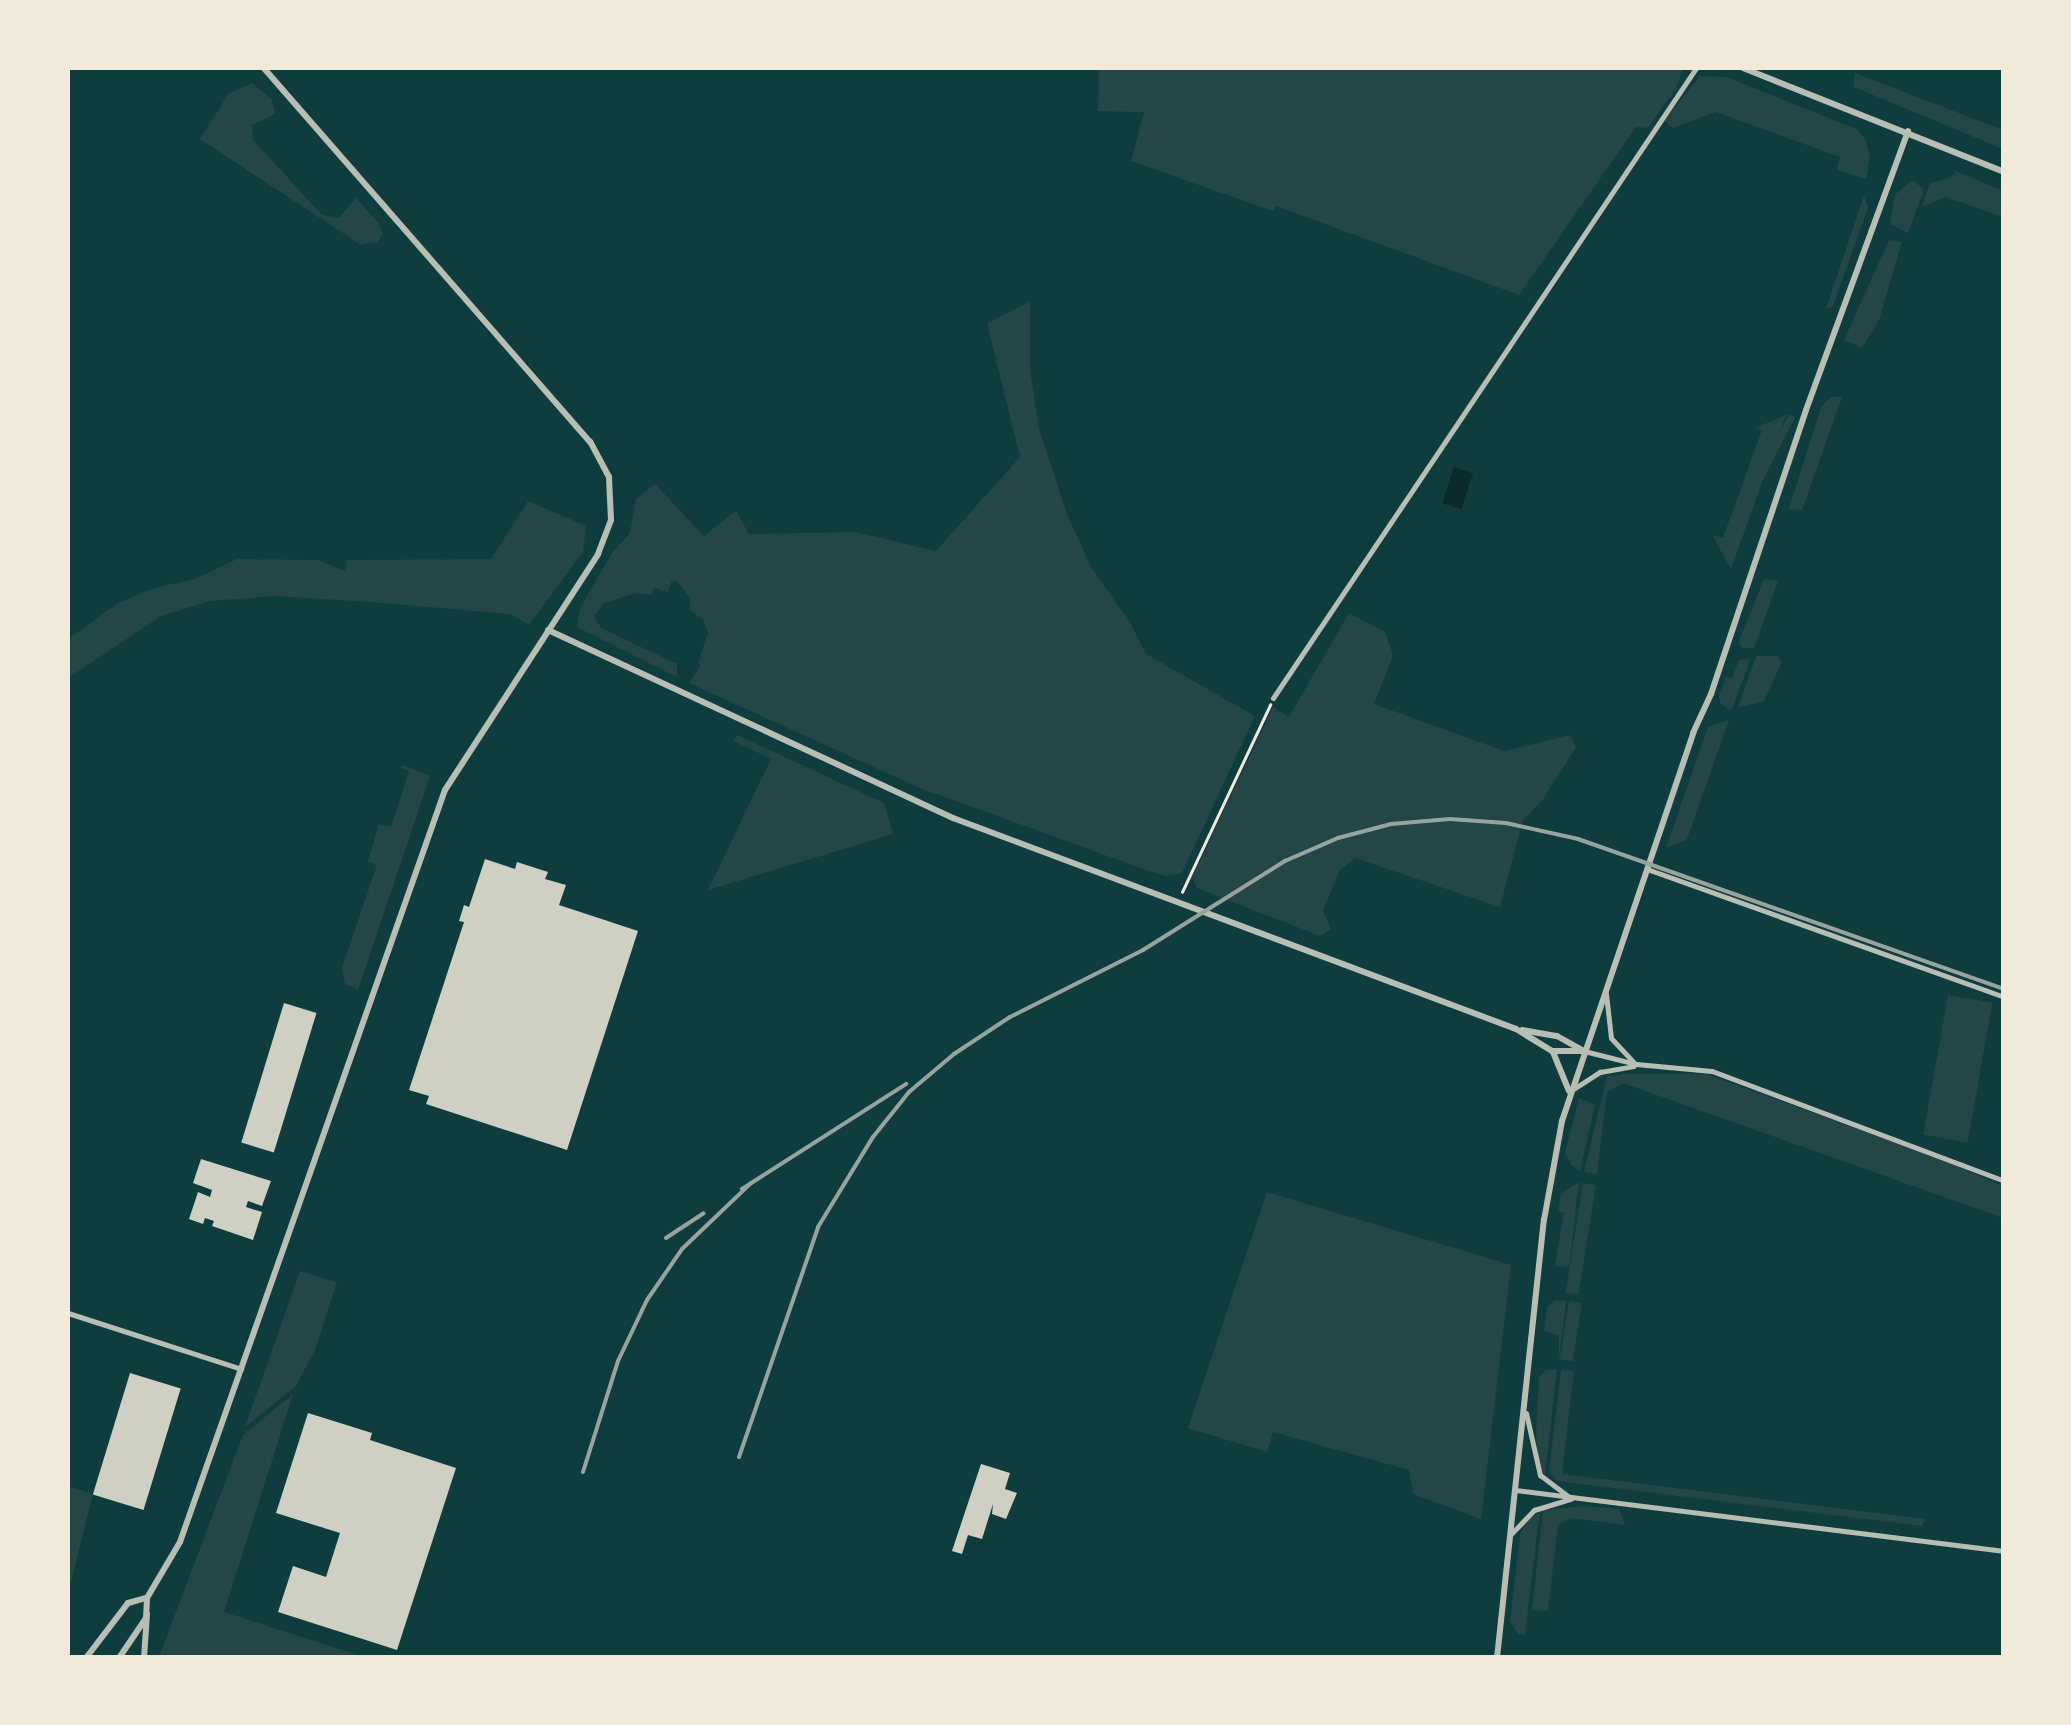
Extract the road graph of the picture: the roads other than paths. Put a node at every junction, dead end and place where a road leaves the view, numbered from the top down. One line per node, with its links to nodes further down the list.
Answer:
1 (264, 68): 6 (street)
2 (1696, 68): 7 (street)
3 (1743, 68): 4 (street)
4 (1908, 131): 5 (street); 8 (street)
5 (2004, 172)
6 (548, 630): 11 (street); 18 (street)
7 (1273, 698)
8 (1648, 869): 9 (street); 10 (street)
9 (1606, 994): 13 (street); 14 (street)
10 (2004, 997)
11 (1516, 1029): 12 (street); 13 (street)
12 (1552, 1051): 13 (street); 15 (street)
13 (1584, 1051): 14 (street); 15 (street)
14 (1636, 1064): 15 (street); 16 (street)
15 (1570, 1092): 19 (street)
16 (2004, 1181)
17 (68, 1314): 18 (street)
18 (244, 1370): 24 (street)
19 (1526, 1412): 20 (street); 21 (street)
20 (1515, 1490): 21 (street); 22 (street)
21 (1574, 1498): 22 (street); 23 (street)
22 (1510, 1536): 29 (street)
23 (2004, 1550)
24 (147, 1598): 25 (street); 26 (street)
25 (147, 1613): 27 (street); 28 (street)
26 (86, 1658)
27 (120, 1658)
28 (144, 1658)
29 (1497, 1658)

